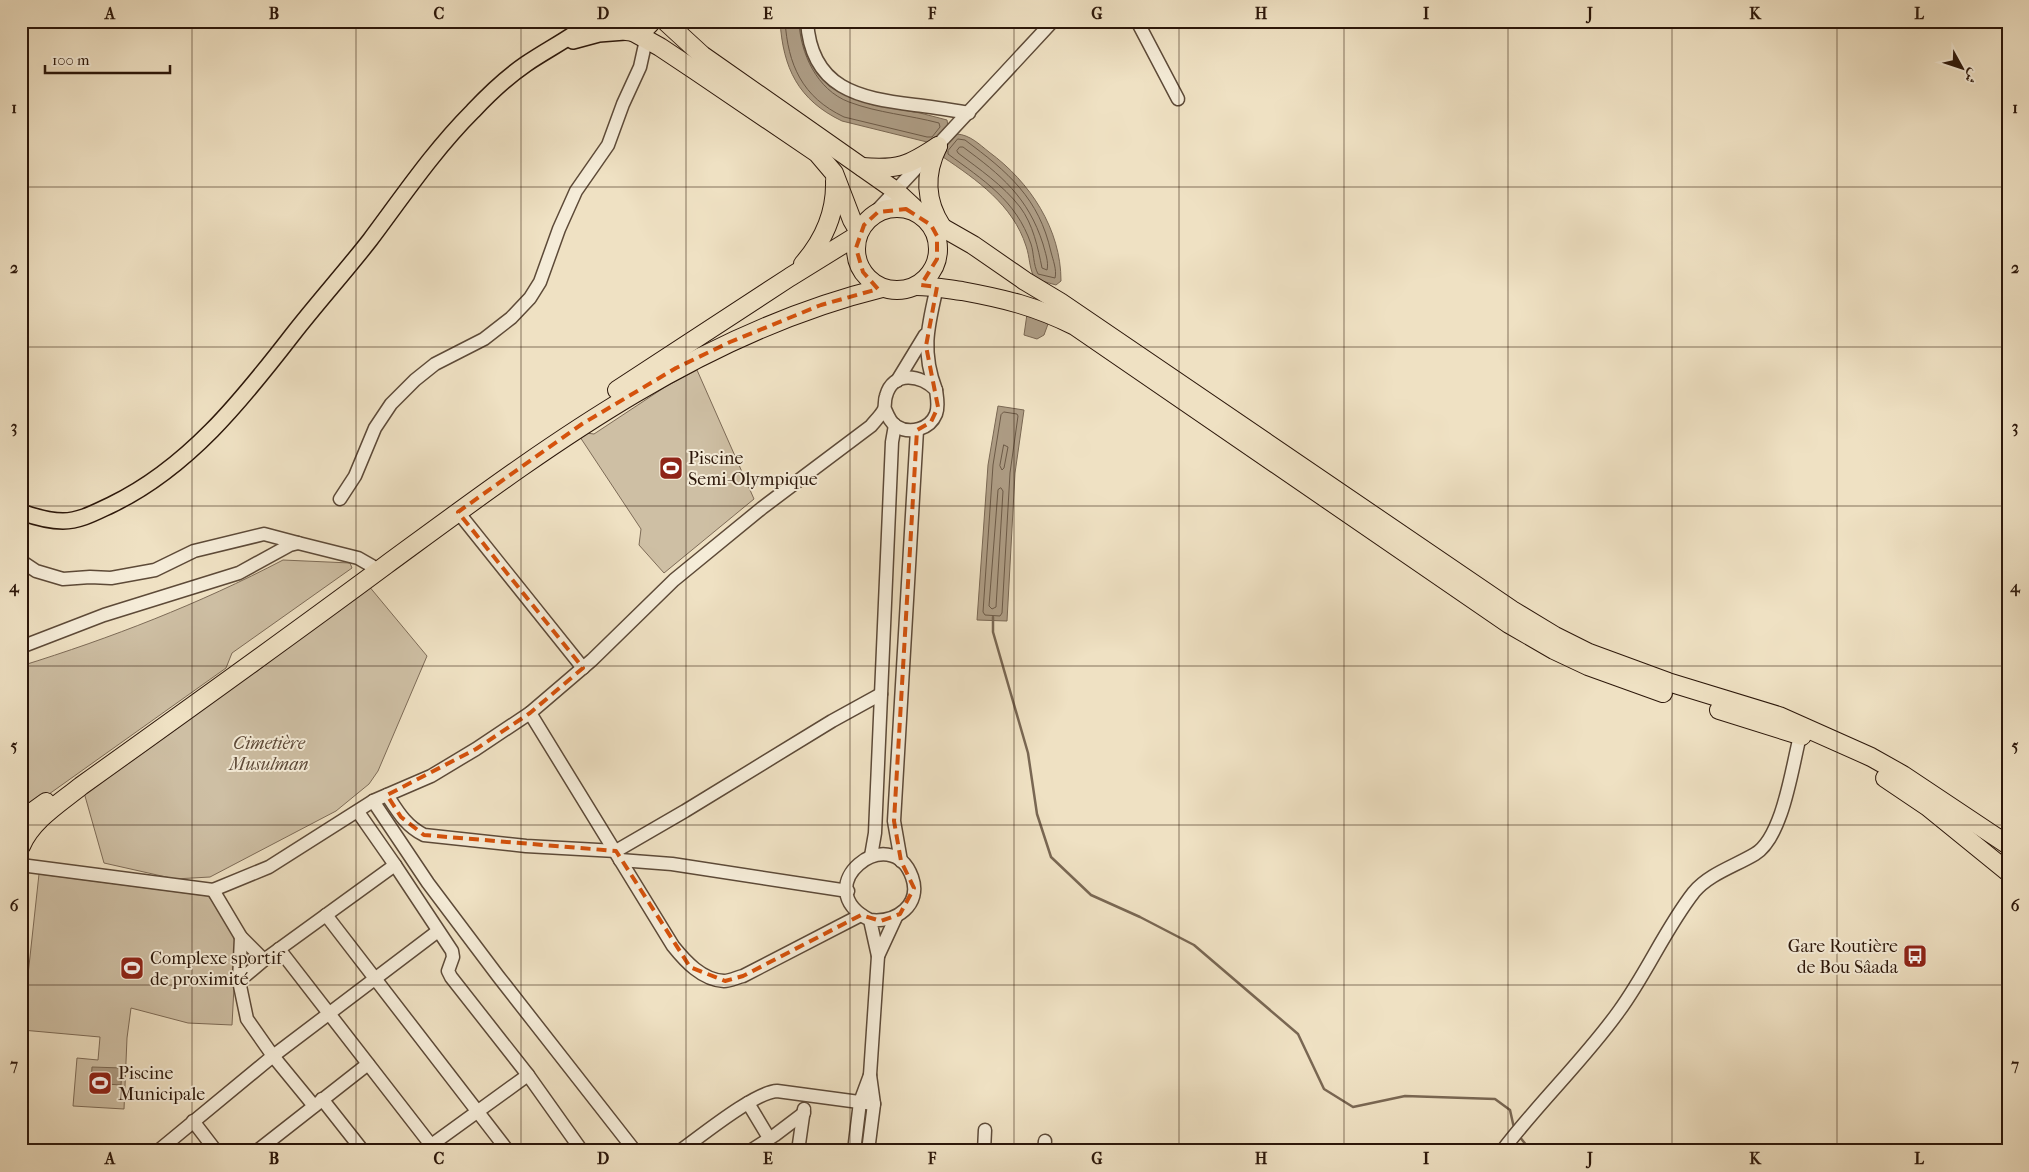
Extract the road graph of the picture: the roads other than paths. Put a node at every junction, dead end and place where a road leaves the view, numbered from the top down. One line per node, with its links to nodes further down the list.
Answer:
1 (592, 21): 8 (main road)
2 (652, 21): 7 (highway)
3 (665, 21): 12 (highway)
4 (808, 21): 10 (street)
5 (1053, 21): 10 (street)
6 (1137, 21): 9 (street)
7 (629, 31): 8 (main road); 13 (highway); 30 (street)
8 (562, 43): 31 (main road)
9 (1178, 99)
10 (969, 113): 11 (street)
11 (938, 146): 12 (highway); 14 (street); 17 (highway)
12 (860, 167): 14 (highway)
13 (834, 173): 18 (highway); 19 (highway)
14 (896, 190): 15 (highway); 16 (street)
15 (924, 217): 16 (highway); 17 (highway); 20 (highway)
16 (870, 218): 18 (highway)
17 (943, 228): 23 (highway)
18 (859, 234): 19 (highway); 22 (highway)
19 (790, 277): 35 (highway)
20 (916, 286): 21 (highway); 22 (highway)
21 (937, 287): 23 (highway); 24 (street)
22 (882, 288): 32 (highway)
23 (1056, 308): 40 (highway); 45 (highway)
24 (927, 331): 25 (street); 26 (street)
25 (897, 381): 26 (street); 27 (street)
26 (936, 390): 29 (street)
27 (885, 409): 28 (street); 37 (street)
28 (895, 425): 29 (street); 38 (street)
29 (917, 430): 49 (street)
30 (340, 499)
31 (21, 512)
32 (458, 512): 37 (street); 46 (highway)
33 (298, 543): 34 (street); 35 (street); 36 (street)
34 (21, 561)
35 (372, 566): 44 (highway)
36 (21, 647)
37 (583, 668): 39 (street)
38 (881, 694): 47 (street); 48 (street)
39 (530, 713): 41 (street); 47 (street)
40 (1800, 736): 52 (highway); 94 (street)
41 (387, 795): 42 (street); 47 (street)
42 (373, 801): 43 (street); 88 (street)
43 (358, 812): 51 (street); 53 (street)
44 (21, 820)
45 (2008, 845)
46 (21, 846)
47 (618, 855): 54 (street); 56 (street)
48 (871, 856): 49 (street); 54 (street)
49 (901, 862): 57 (street)
50 (21, 865): 53 (street)
51 (395, 865): 55 (street); 58 (street)
52 (2008, 872)
53 (212, 890): 59 (street)
54 (848, 891): 56 (street)
55 (326, 915): 60 (street); 63 (street)
56 (866, 917): 57 (street); 61 (street)
57 (896, 917): 61 (street)
58 (438, 931): 63 (street); 68 (street)
59 (242, 937): 62 (street); 64 (street)
60 (279, 949): 62 (street); 65 (street)
61 (878, 956): 69 (street)
62 (264, 960): 64 (street)
63 (375, 978): 65 (street); 75 (street)
64 (240, 981): 66 (street)
65 (328, 1014): 66 (street); 67 (street)
66 (273, 1056): 71 (street); 77 (street)
67 (368, 1064): 71 (street); 81 (street)
68 (528, 1075): 75 (street); 87 (street)
69 (870, 1075): 72 (street); 74 (street)
70 (807, 1094): 72 (street); 73 (street); 76 (street)
71 (318, 1102): 84 (street); 85 (street)
72 (860, 1102): 74 (street); 91 (street)
73 (748, 1103): 79 (street); 89 (street)
74 (874, 1104): 92 (street)
75 (477, 1111): 81 (street); 86 (street)
76 (804, 1113): 79 (street); 80 (street)
77 (192, 1121): 82 (street); 83 (street)
78 (985, 1130): 93 (street)
79 (772, 1137): 80 (street); 90 (street)
80 (799, 1147)
81 (427, 1148)
82 (158, 1151)
83 (216, 1151)
84 (257, 1151)
85 (363, 1151)
86 (508, 1151)
87 (582, 1151)
88 (635, 1151)
89 (680, 1151)
90 (750, 1151)
91 (854, 1151)
92 (868, 1151)
93 (984, 1151)
94 (1502, 1151)

